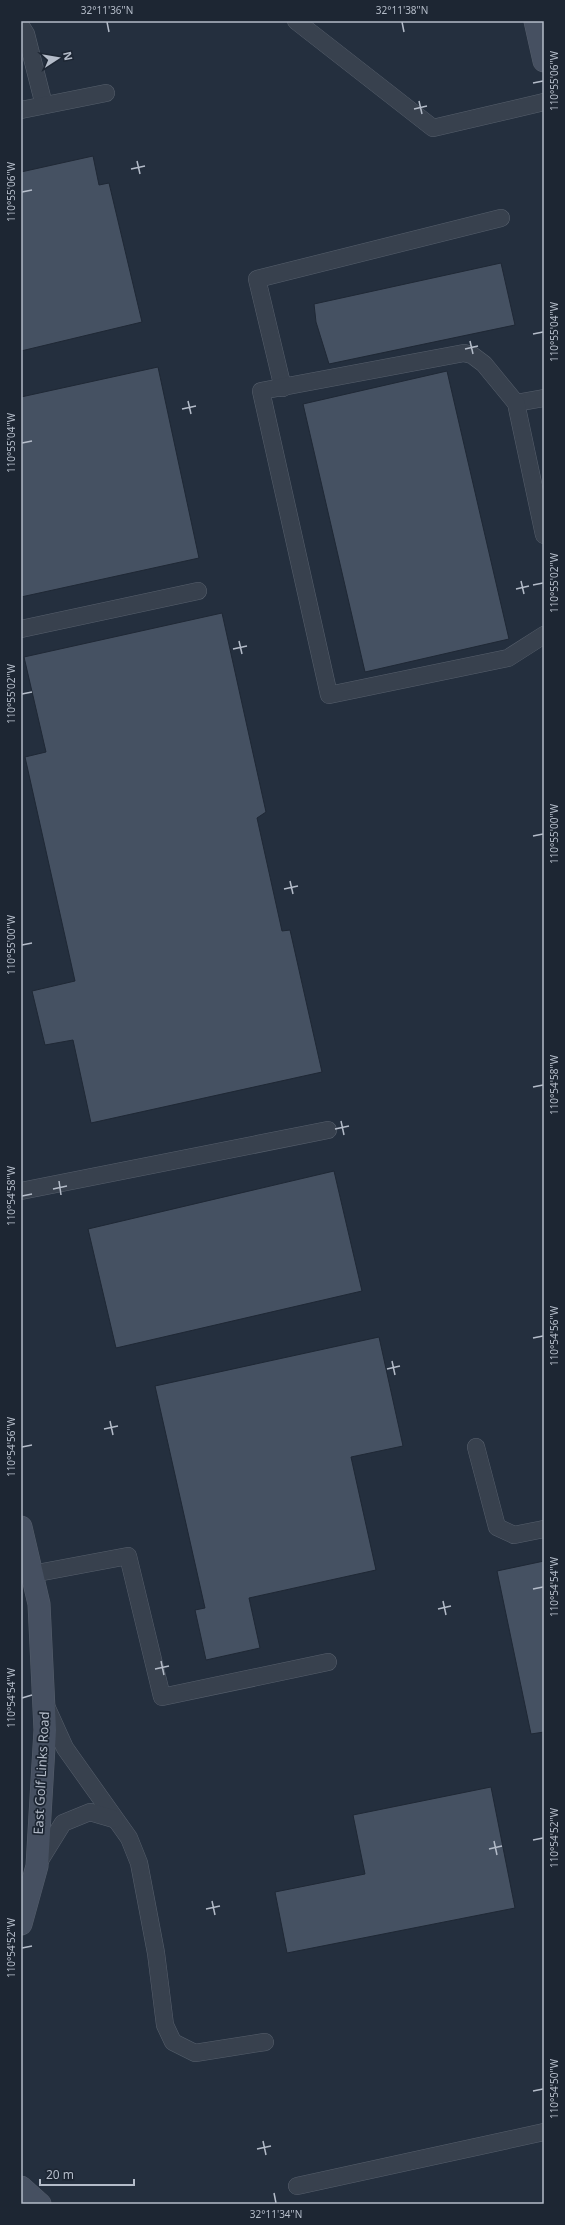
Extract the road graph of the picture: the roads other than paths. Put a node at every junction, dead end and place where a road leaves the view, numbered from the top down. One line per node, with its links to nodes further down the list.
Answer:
1 (296, 21): 6 (lane)
2 (535, 21): 4 (street)
3 (21, 26): 7 (lane)
4 (544, 61)
5 (106, 93): 7 (lane)
6 (544, 102)
7 (44, 105): 8 (lane)
8 (21, 110)
9 (501, 218): 10 (lane)
10 (283, 388): 12 (lane); 16 (lane)
11 (544, 398): 12 (lane)
12 (516, 403): 13 (lane)
13 (544, 534)
14 (198, 591): 15 (lane)
15 (21, 629)
16 (544, 635)
17 (328, 1130): 18 (lane)
18 (21, 1191)
19 (476, 1447): 21 (lane)
20 (21, 1527): 22 (street, East Golf Links Road)
21 (544, 1529)
22 (32, 1574): 23 (lane); 24 (street, East Golf Links Road)
23 (328, 1662)
24 (44, 1703): 25 (lane); 26 (street, East Golf Links Road)
25 (114, 1819): 26 (lane); 28 (lane)
26 (36, 1866): 27 (street, East Golf Links Road)
27 (21, 1924)
28 (265, 2042)
29 (544, 2132): 30 (lane)
30 (297, 2186)
31 (21, 2187): 32 (street)
32 (40, 2204)

